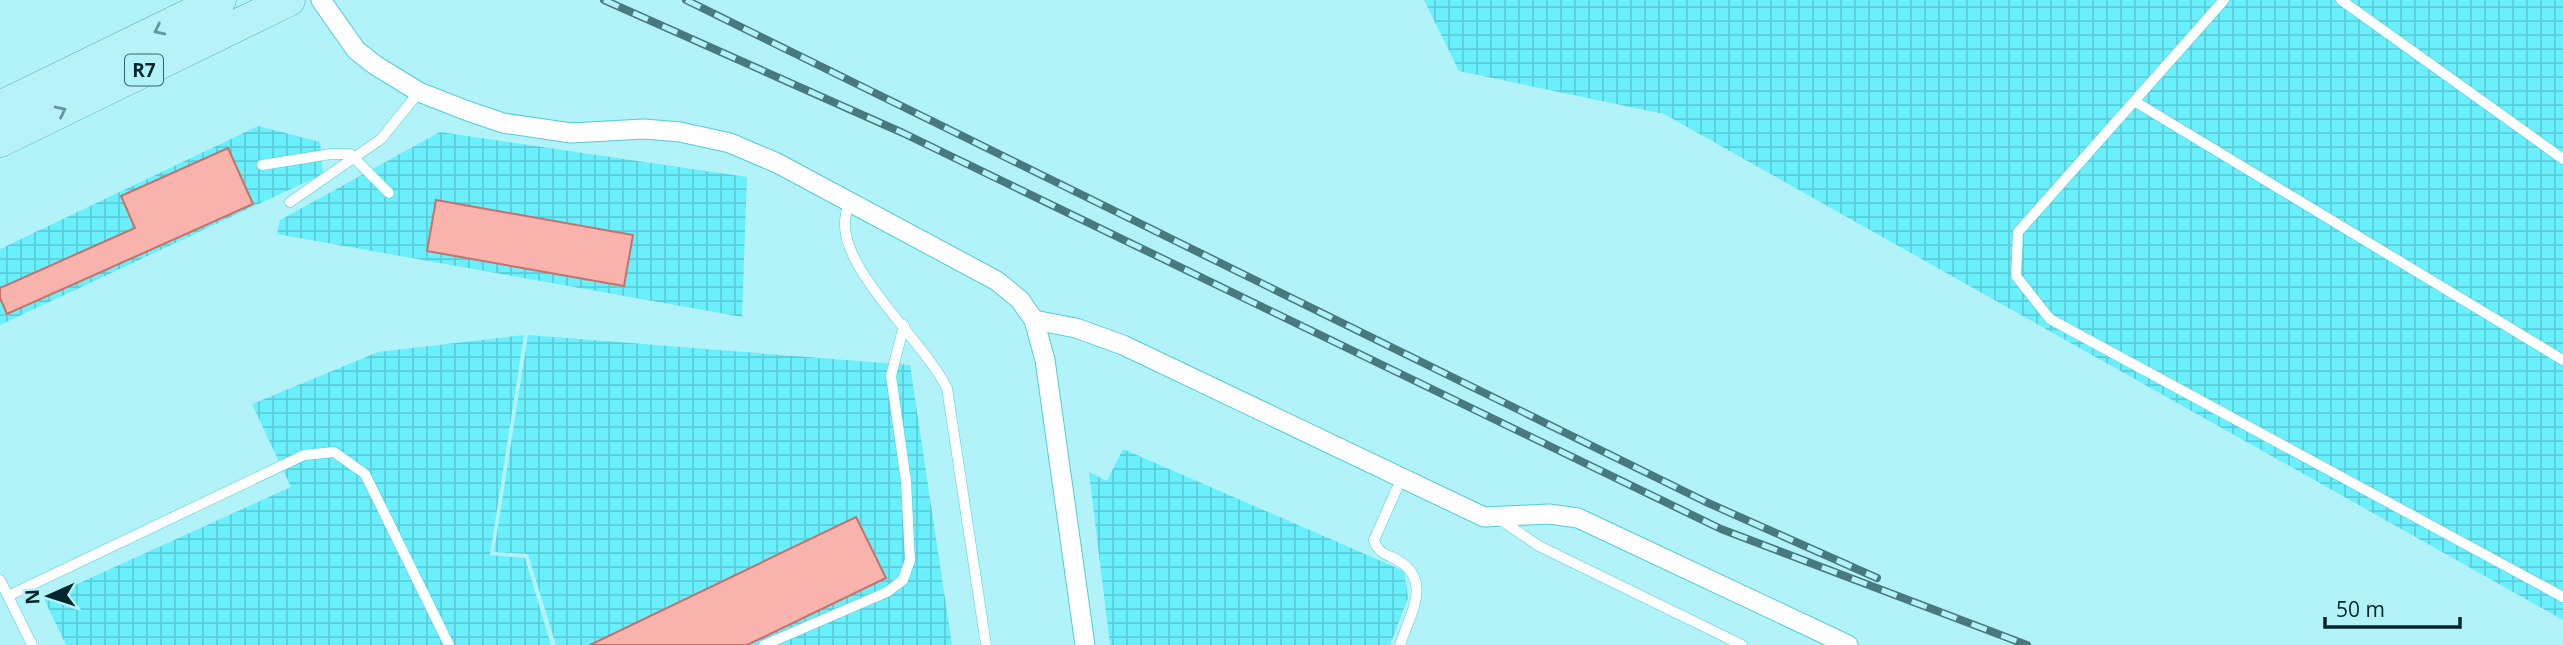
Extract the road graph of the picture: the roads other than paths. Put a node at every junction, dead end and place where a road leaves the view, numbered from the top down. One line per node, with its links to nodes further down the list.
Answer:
1 (220, 0): 8 (main road, R7, one-way to 8)
2 (289, 0): 9 (main road, R7, one-way to 2)
3 (321, 0): 6 (street)
4 (2224, 0): 7 (lane)
5 (2341, 0): 11 (lane)
6 (419, 92): 10 (lane); 14 (street)
7 (2134, 102): 18 (lane); 23 (lane)
8 (0, 107)
9 (0, 141)
10 (357, 158): 12 (lane); 13 (lane); 15 (lane)
11 (2563, 159)
12 (262, 165)
13 (389, 193)
14 (849, 200): 16 (street); 17 (lane)
15 (290, 202)
16 (1034, 320): 19 (street); 28 (street)
17 (904, 325): 26 (lane); 27 (lane)
18 (2563, 360)
19 (1402, 477): 20 (street); 29 (lane)
20 (1497, 518): 30 (lane); 31 (street)
21 (0, 580): 22 (lane)
22 (8, 596): 24 (lane); 25 (lane)
23 (2563, 597)
24 (32, 645)
25 (449, 645)
26 (764, 645)
27 (986, 645)
28 (1085, 645)
29 (1400, 645)
30 (1742, 645)
31 (1847, 645)

